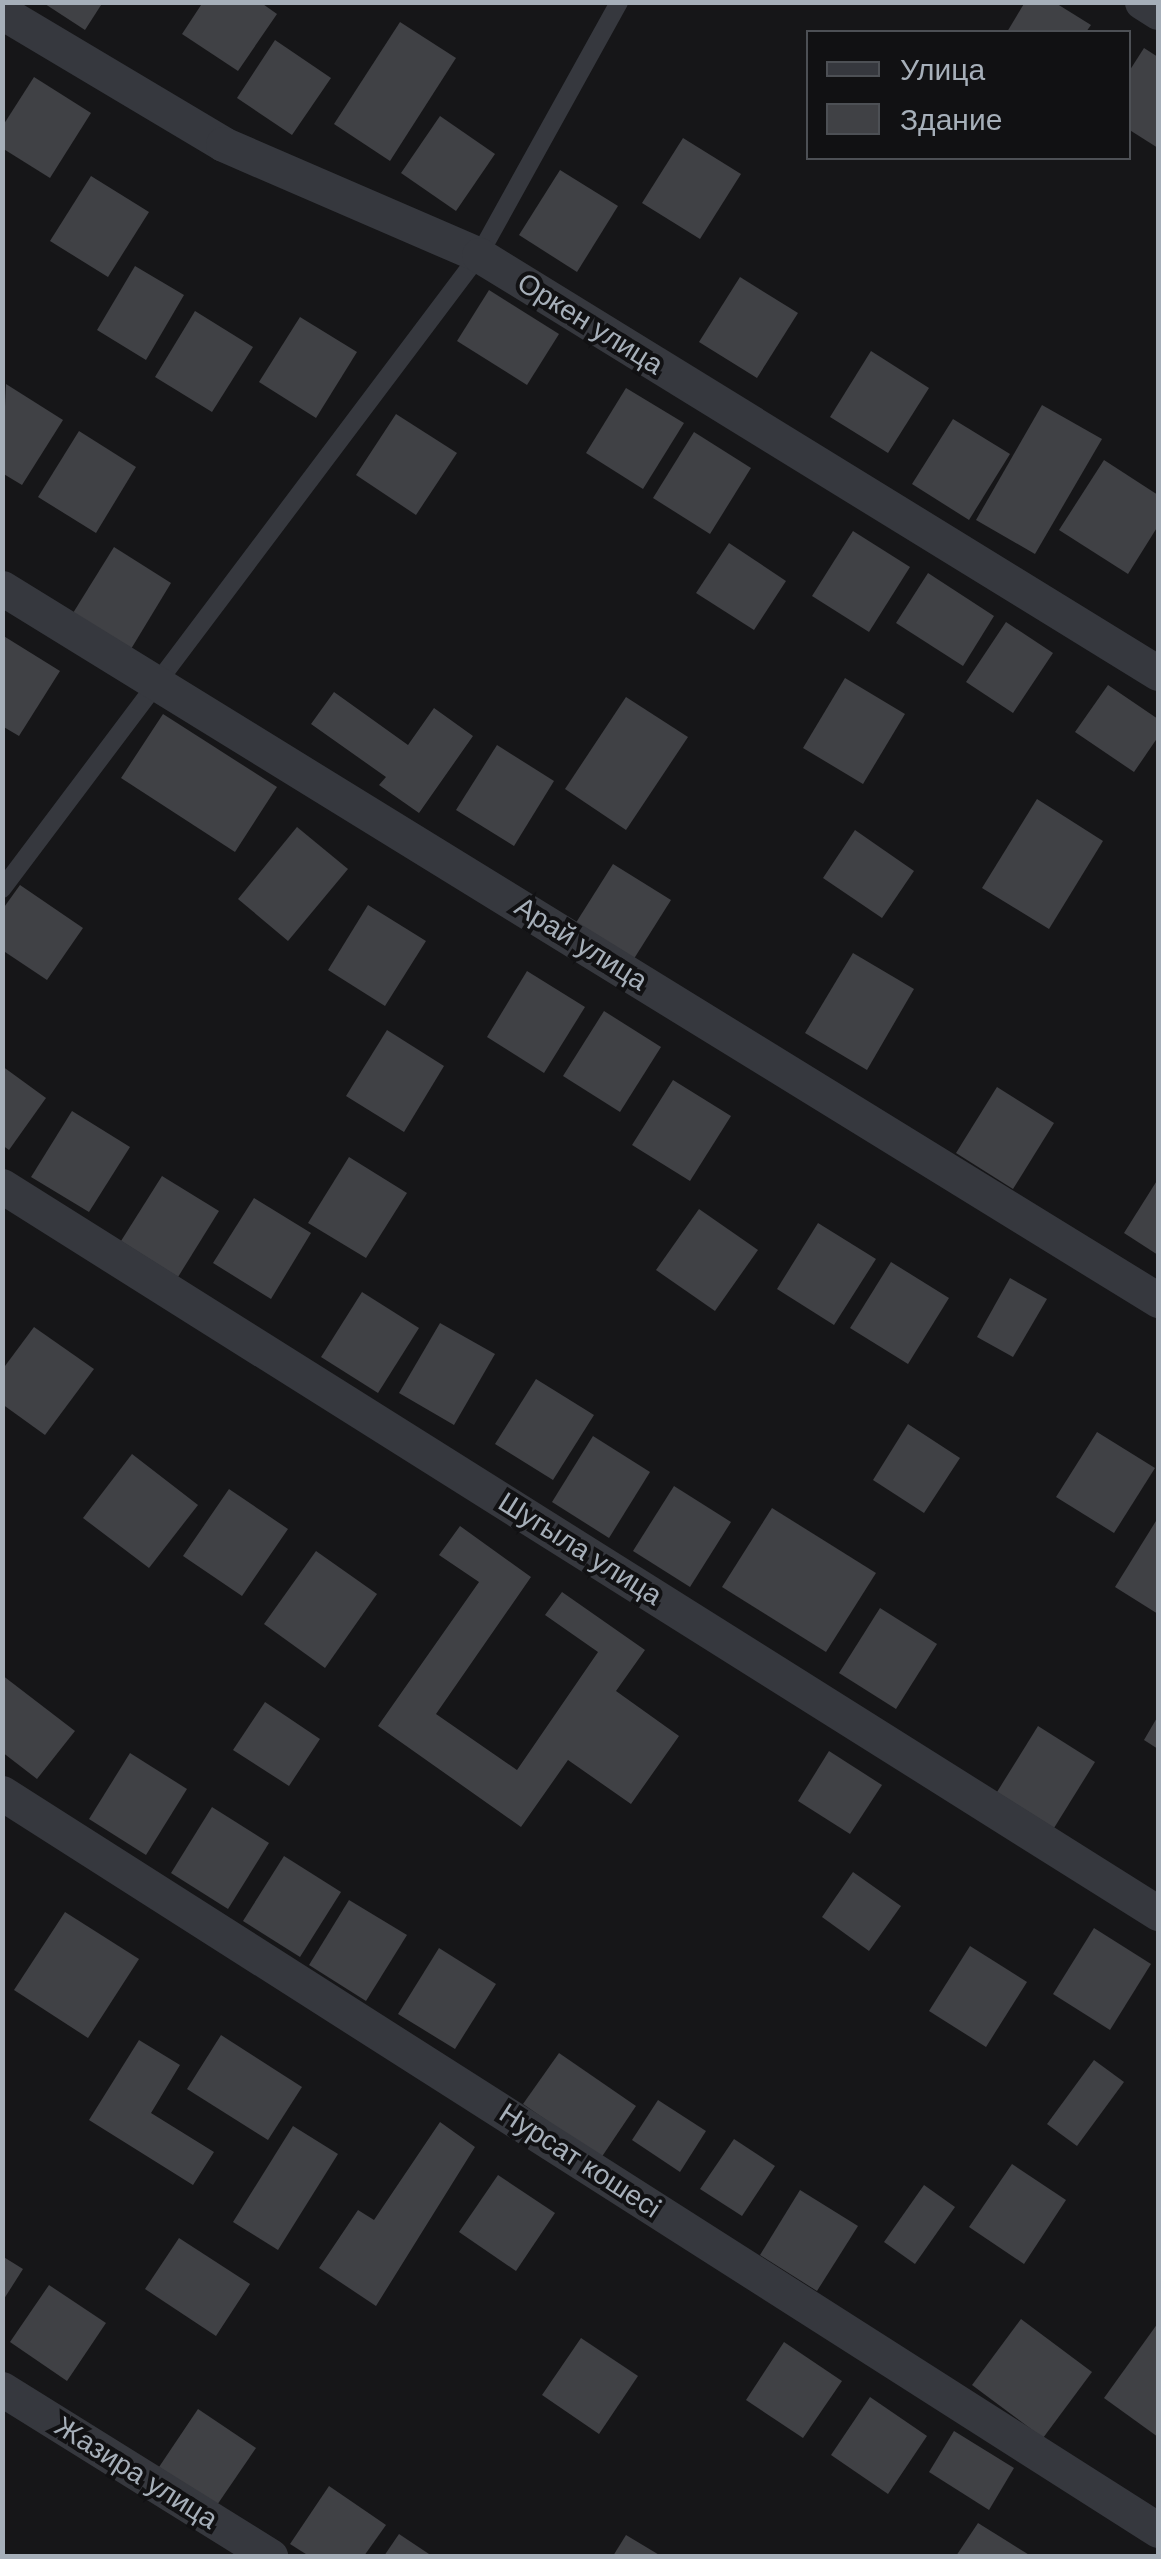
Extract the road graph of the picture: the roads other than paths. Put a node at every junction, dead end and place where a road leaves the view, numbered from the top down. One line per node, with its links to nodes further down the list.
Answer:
1 (620, 2): 5 (lane)
2 (1142, 2): 4 (street)
3 (2, 12): 5 (street, Оркен улица)
4 (1158, 12)
5 (479, 256): 7 (street, Оркен улица); 8 (lane)
6 (2, 588): 8 (street, Арай улица)
7 (1158, 673)
8 (162, 686): 9 (lane); 11 (street, Арай улица)
9 (2, 889)
10 (2, 1186): 13 (street, Шугыла улица)
11 (1158, 1300)
12 (2, 1792): 15 (street, Нурсат кошесi)
13 (1158, 1913)
14 (2, 2389): 16 (street, Жазира улица)
15 (1158, 2530)
16 (270, 2556)

